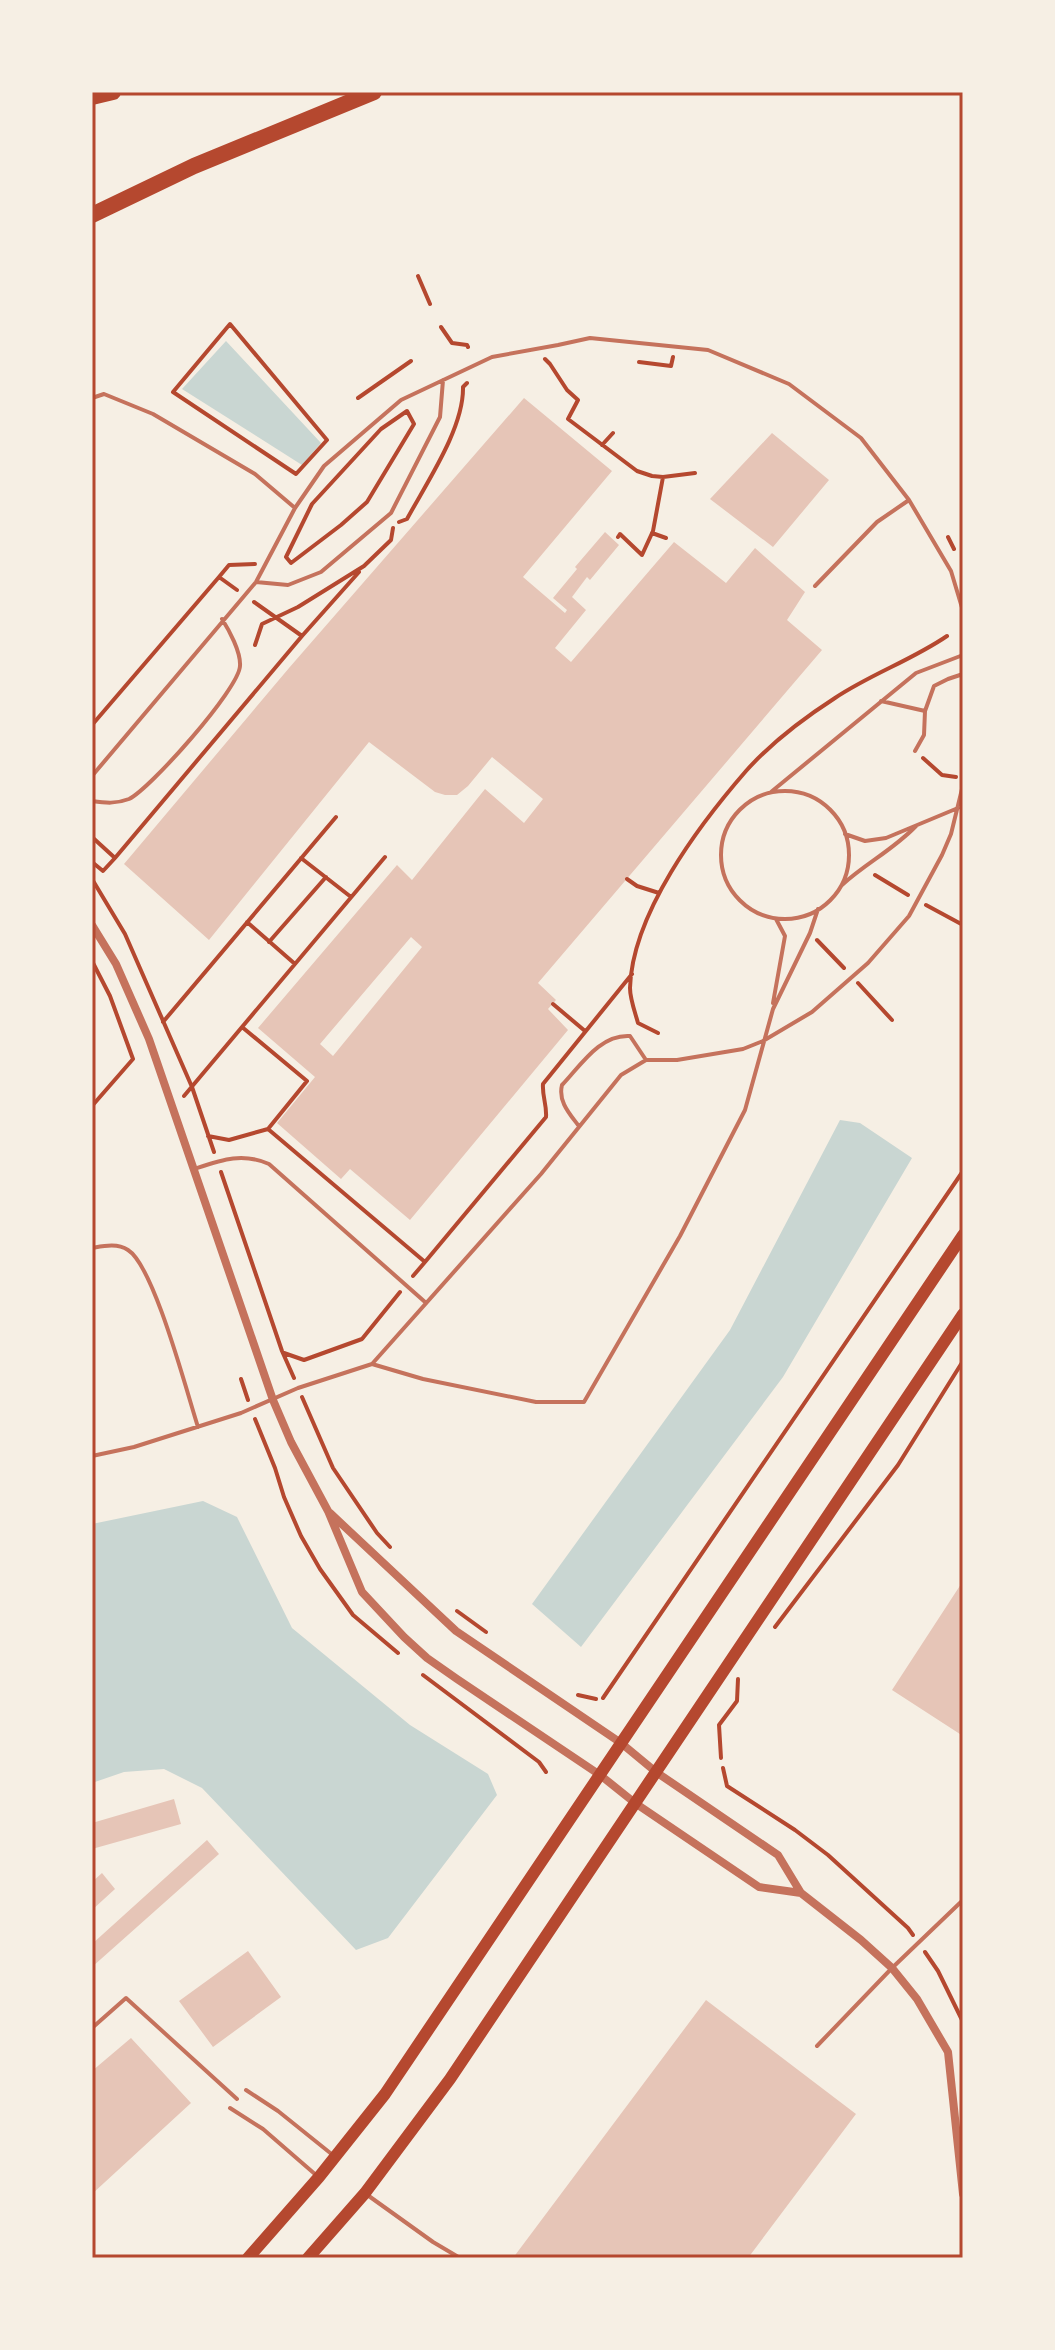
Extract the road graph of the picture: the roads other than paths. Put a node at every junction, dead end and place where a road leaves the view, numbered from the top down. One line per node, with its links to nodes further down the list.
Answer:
1 (113, 92): 3 (highway)
2 (374, 92): 4 (highway)
3 (92, 97)
4 (92, 215)
5 (443, 380): 7 (lane); 8 (lane); 9 (lane)
6 (92, 398): 8 (lane)
7 (909, 500): 10 (lane); 11 (lane)
8 (295, 508): 9 (lane)
9 (256, 582): 12 (lane)
10 (815, 586)
11 (963, 611)
12 (222, 619): 18 (lane); 21 (lane)
13 (963, 655): 15 (lane)
14 (963, 674): 16 (lane)
15 (881, 701): 16 (lane); 20 (lane)
16 (925, 711): 17 (lane)
17 (915, 751)
18 (92, 776)
19 (963, 785): 22 (lane)
20 (771, 792): 24 (lane); 27 (lane)
21 (92, 801)
22 (958, 808): 23 (lane); 30 (lane)
23 (918, 824): 24 (lane); 25 (lane)
24 (845, 834): 25 (lane)
25 (841, 886): 26 (lane)
26 (818, 909): 27 (lane); 29 (lane)
27 (775, 918): 29 (lane)
28 (92, 925): 33 (street)
29 (773, 1009): 30 (lane)
30 (763, 1041): 31 (lane); 38 (lane)
31 (646, 1060): 32 (lane); 32 (lane)
32 (578, 1126): 36 (lane)
33 (194, 1169): 36 (lane); 39 (street)
34 (963, 1235): 43 (main road)
35 (92, 1248): 40 (lane)
36 (426, 1302): 38 (lane)
37 (963, 1314): 44 (main road)
38 (372, 1364): 39 (lane)
39 (273, 1400): 40 (lane); 42 (street)
40 (198, 1427): 41 (lane)
41 (92, 1456)
42 (328, 1511): 43 (street); 45 (street)
43 (621, 1743): 44 (street); 45 (main road)
44 (656, 1772): 46 (main road); 47 (street)
45 (600, 1775): 46 (street); 56 (main road)
46 (635, 1803): 47 (street); 58 (main road)
47 (801, 1893): 49 (street)
48 (963, 1900): 49 (lane)
49 (892, 1968): 51 (lane); 54 (street)
50 (92, 2028): 53 (lane)
51 (817, 2046)
52 (246, 2090): 56 (lane)
53 (237, 2099)
54 (958, 2104): 59 (street)
55 (230, 2108): 57 (lane)
56 (336, 2157): 57 (main road)
57 (319, 2177): 60 (main road)
58 (365, 2193): 61 (main road); 62 (lane)
59 (963, 2194)
60 (248, 2258)
61 (308, 2258)
62 (460, 2258)

